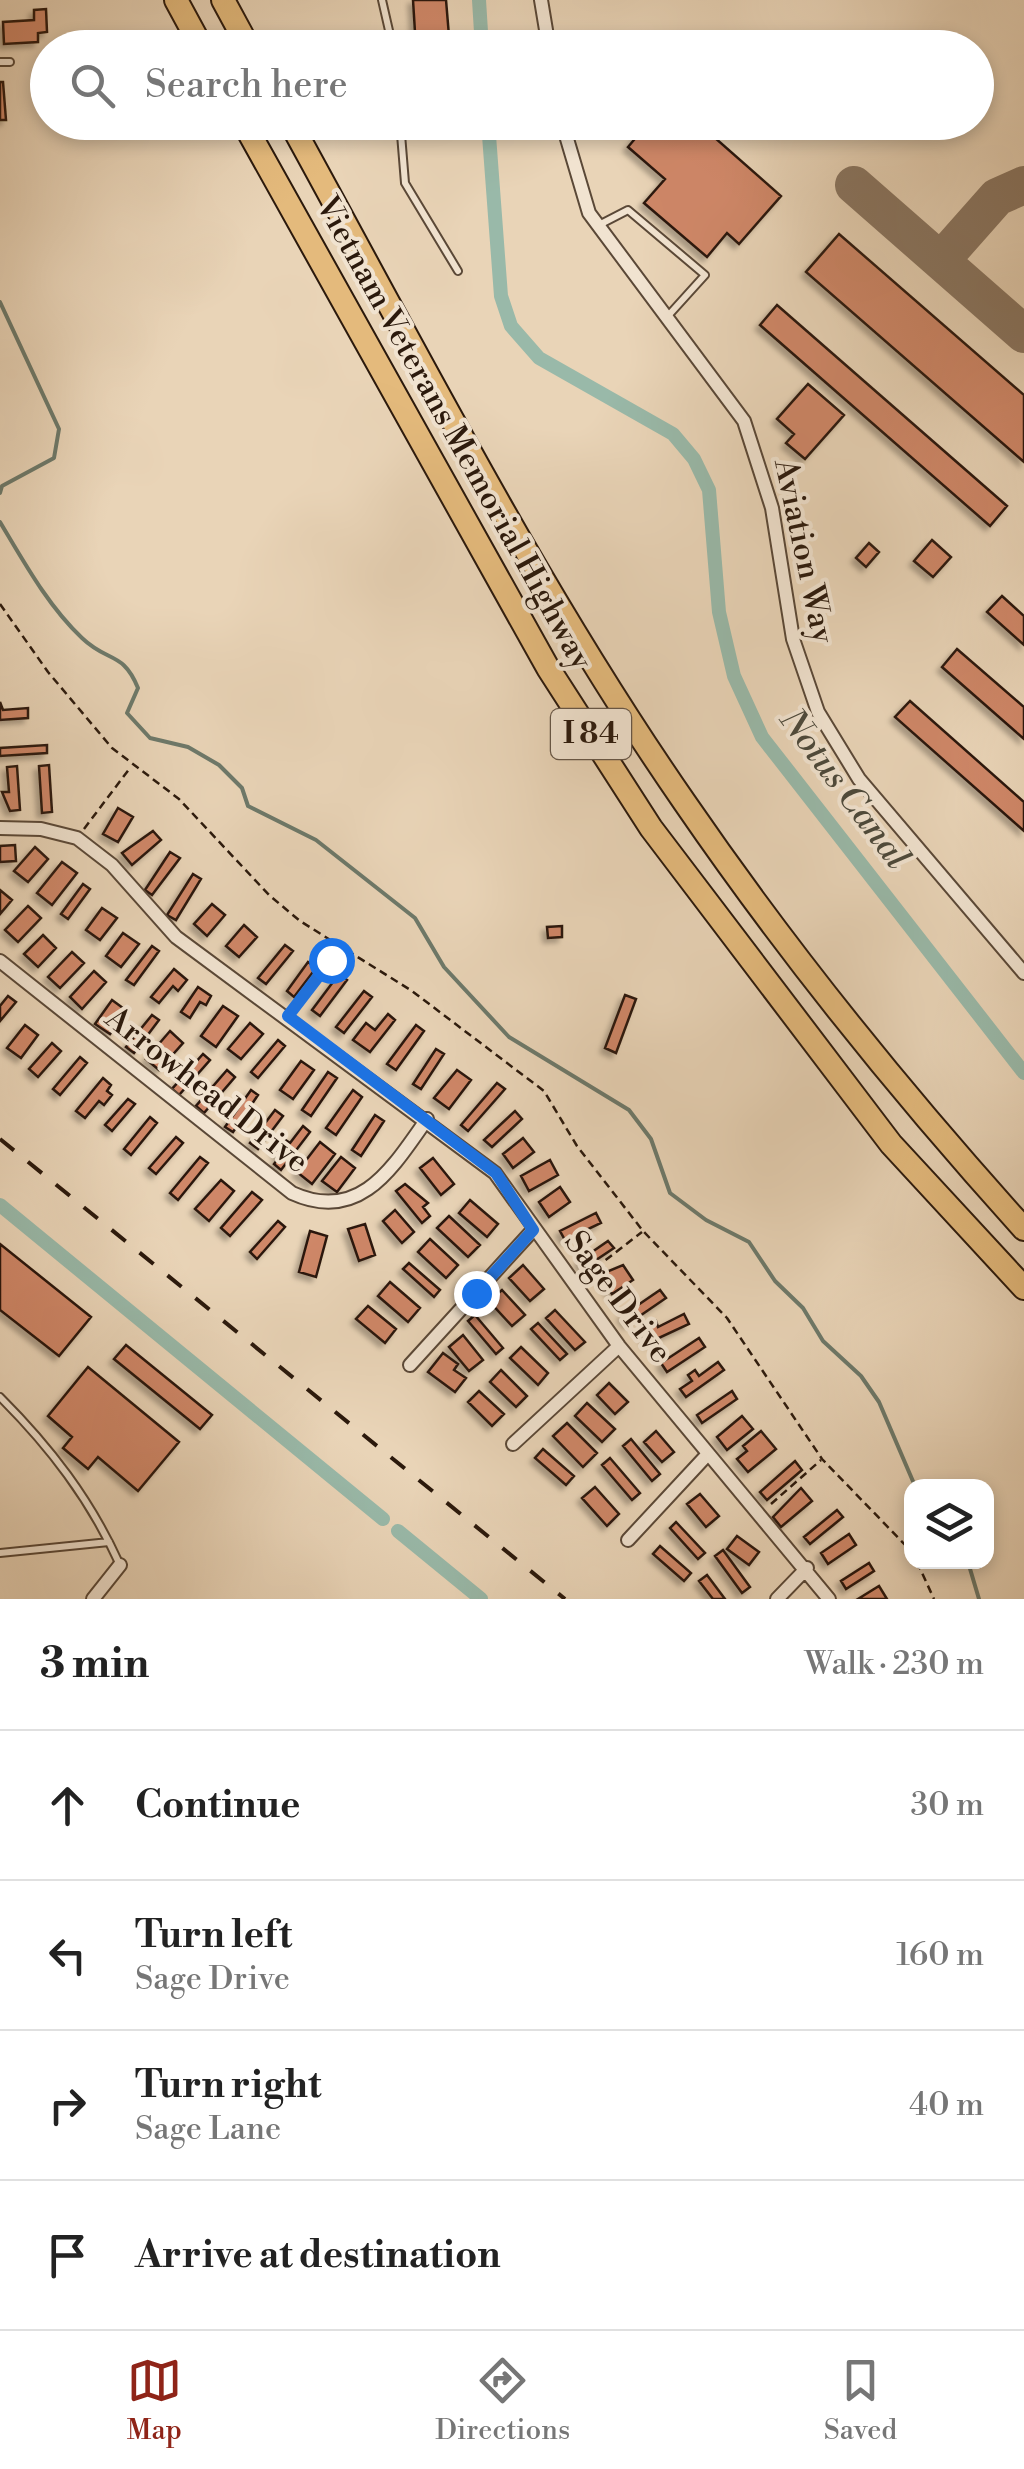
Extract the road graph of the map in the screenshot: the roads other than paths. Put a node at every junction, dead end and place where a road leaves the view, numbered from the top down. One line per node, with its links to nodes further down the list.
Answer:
1 (176, 0): 5 (highway)
2 (222, 0): 6 (highway)
3 (382, 0): 7 (lane)
4 (541, 0): 8 (street)
5 (192, 30)
6 (239, 30)
7 (389, 30)
8 (546, 30)
9 (0, 62): 10 (lane)
10 (10, 62)
11 (253, 140): 24 (highway, Vietnam Veterans Memorial Highway / I 84)
12 (300, 140): 22 (highway, I 84)
13 (401, 140): 16 (lane)
14 (566, 140): 15 (street, Aviation Way)
15 (597, 226): 17 (street, Aviation Way); 17 (lane)
16 (458, 271)
17 (666, 318): 20 (street, Aviation Way)
18 (0, 828): 21 (street, Sage Drive)
19 (0, 961): 21 (street, Arrowhead Drive)
20 (1024, 973)
21 (427, 1119): 23 (street, Sage Drive)
22 (1024, 1229)
23 (533, 1230): 25 (street, Sage Drive); 26 (street)
24 (1024, 1288)
25 (619, 1346): 28 (street); 29 (street, Sage Drive)
26 (410, 1365)
27 (0, 1397): 31 (lane)
28 (513, 1444)
29 (706, 1455): 30 (street); 34 (street, Sage Drive)
30 (628, 1540)
31 (110, 1542): 32 (lane); 33 (lane)
32 (0, 1553)
33 (120, 1564): 35 (street)
34 (807, 1568): 36 (street); 37 (street, Sage Drive)
35 (93, 1599)
36 (777, 1599)
37 (829, 1599)

